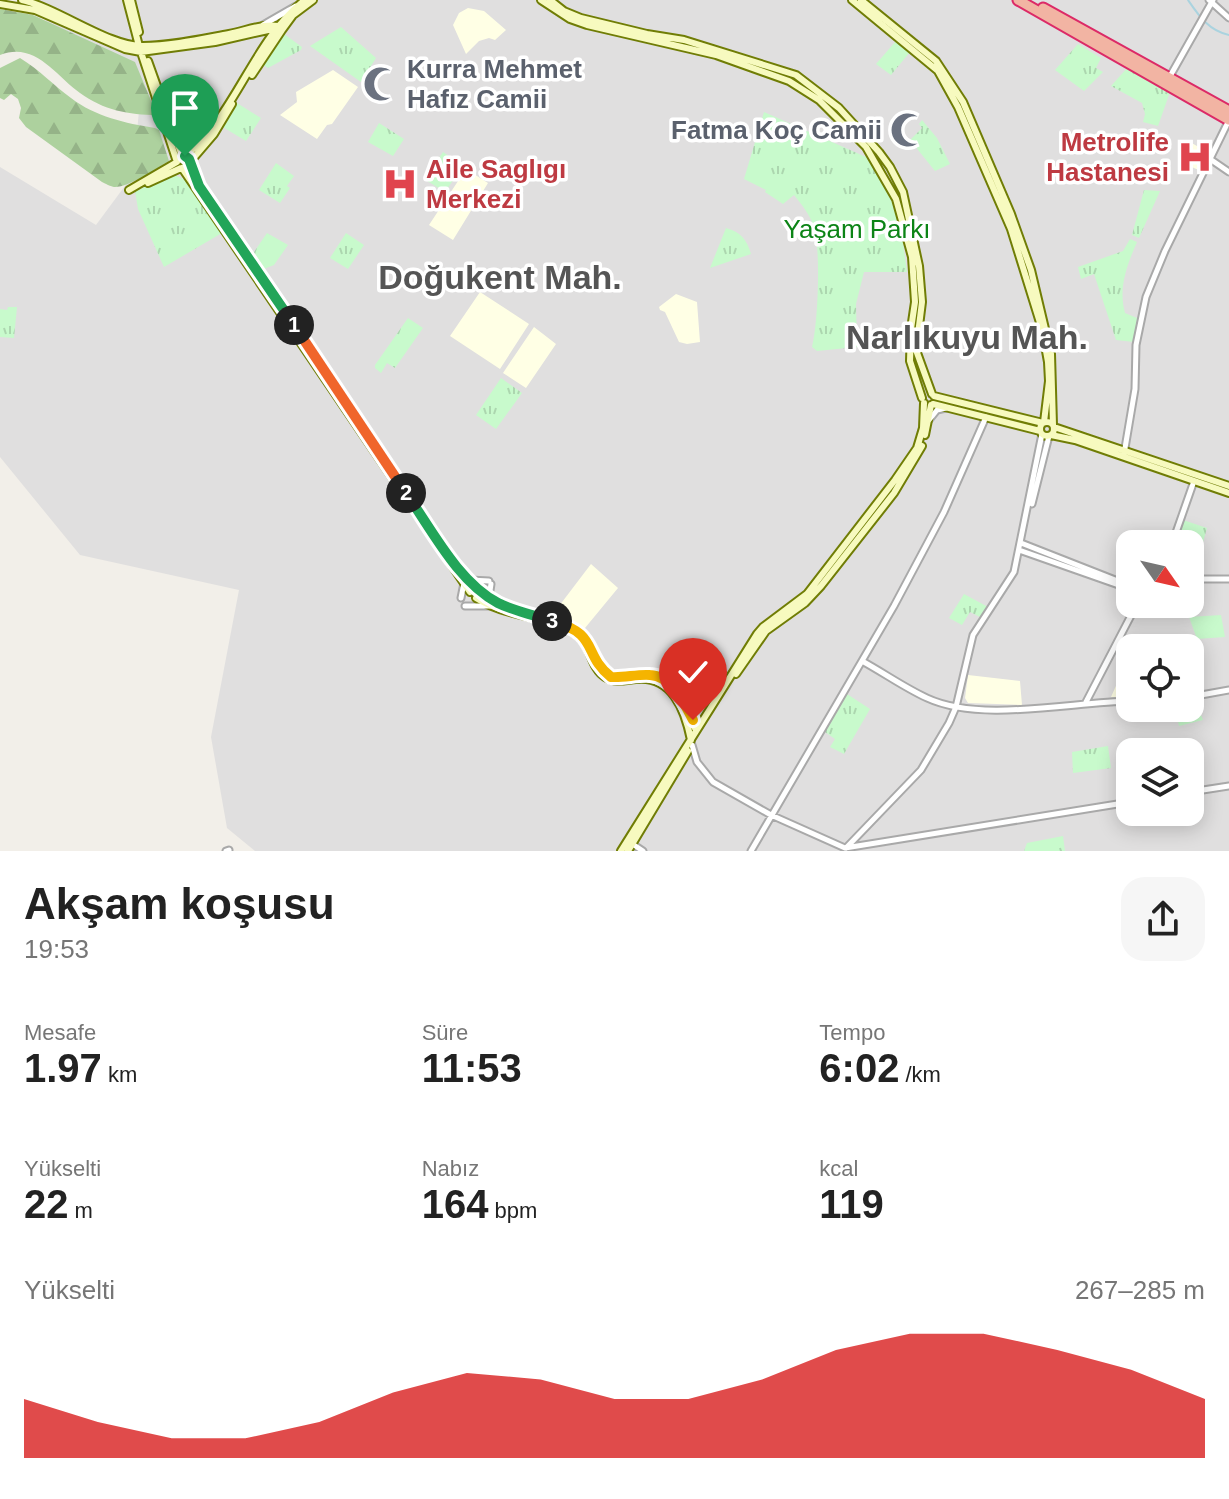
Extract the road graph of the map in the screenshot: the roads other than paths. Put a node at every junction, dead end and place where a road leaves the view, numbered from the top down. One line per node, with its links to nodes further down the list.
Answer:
1 (22, 0): 17 (main road)
2 (129, 0): 17 (main road)
3 (313, 0): 15 (main road)
4 (541, 0): 24 (main road)
5 (550, 0): 24 (main road)
6 (852, 0): 29 (main road)
7 (861, 0): 28 (main road)
8 (1018, 0): 20 (highway)
9 (1028, 0): 18 (highway)
10 (304, 1): 14 (street); 15 (main road)
11 (1211, 1): 13 (street); 18 (street)
12 (0, 4): 17 (main road)
13 (1229, 18)
14 (263, 28): 15 (main road); 16 (street); 17 (main road)
15 (280, 28): 16 (main road); 22 (main road)
16 (272, 37): 22 (main road)
17 (142, 49): 22 (main road)
18 (1169, 78): 19 (highway)
19 (1229, 111)
20 (1229, 120): 21 (street)
21 (1210, 159): 23 (street); 30 (street)
22 (184, 162): 22 (main road); 38 (main road)
23 (1229, 172)
24 (929, 400): 25 (main road); 27 (main road); 29 (main road); 52 (main road)
25 (946, 407): 26 (main road); 27 (street)
26 (986, 417): 29 (main road); 46 (street)
27 (929, 421): 52 (main road)
28 (1054, 426): 29 (main road); 29 (main road); 30 (main road)
29 (1045, 430): 30 (main road); 35 (street)
30 (1124, 453): 31 (main road); 32 (main road)
31 (1194, 481): 33 (main road); 34 (street)
32 (1229, 486)
33 (1229, 493)
34 (1177, 530)
35 (1020, 546): 39 (street); 51 (street)
36 (1204, 579): 37 (street)
37 (1229, 579)
38 (466, 581): 40 (main road); 41 (street); 42 (street)
39 (1116, 583)
40 (476, 592): 42 (main road); 44 (main road)
41 (461, 598)
42 (489, 598): 52 (main road)
43 (465, 606): 44 (street)
44 (490, 606): 52 (main road)
45 (1130, 618): 50 (street)
46 (862, 661): 51 (street); 56 (street)
47 (1229, 690): 48 (street)
48 (1204, 694)
49 (1116, 701): 50 (street)
50 (1086, 702): 51 (street)
51 (956, 707): 58 (street)
52 (694, 738): 56 (street); 57 (main road)
53 (1229, 786): 54 (street)
54 (1204, 790)
55 (1116, 804): 58 (street)
56 (771, 815): 58 (street); 61 (street)
57 (629, 845): 59 (main road); 60 (street)
58 (844, 850)
59 (621, 851)
60 (643, 851)
61 (751, 851)

